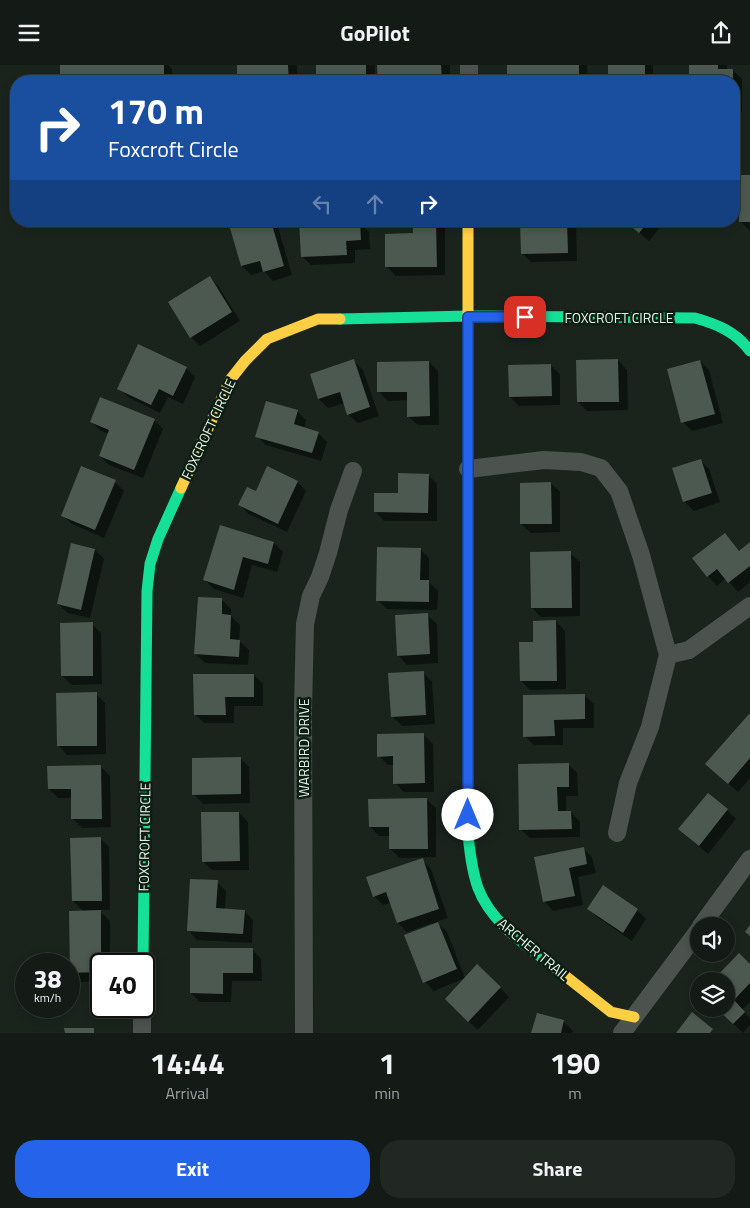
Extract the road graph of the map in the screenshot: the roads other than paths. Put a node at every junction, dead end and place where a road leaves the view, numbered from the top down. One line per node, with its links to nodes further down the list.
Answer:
1 (468, 227): 2 (street, ARCHER TRAIL)
2 (468, 317): 3 (street, FOXCROFT CIRCLE); 4 (street, ARCHER TRAIL); 12 (street, FOXCROFT CIRCLE)
3 (750, 351)
4 (468, 469): 7 (street); 13 (street, ARCHER TRAIL)
5 (353, 471): 16 (street, WARBIRD DRIVE)
6 (750, 606): 7 (street)
7 (668, 655): 8 (street)
8 (617, 833)
9 (750, 859): 10 (street)
10 (708, 917)
11 (690, 942): 13 (street)
12 (143, 953)
13 (634, 1017): 17 (street)
14 (143, 1018): 15 (street)
15 (144, 1032)
16 (304, 1033)
17 (622, 1033)

